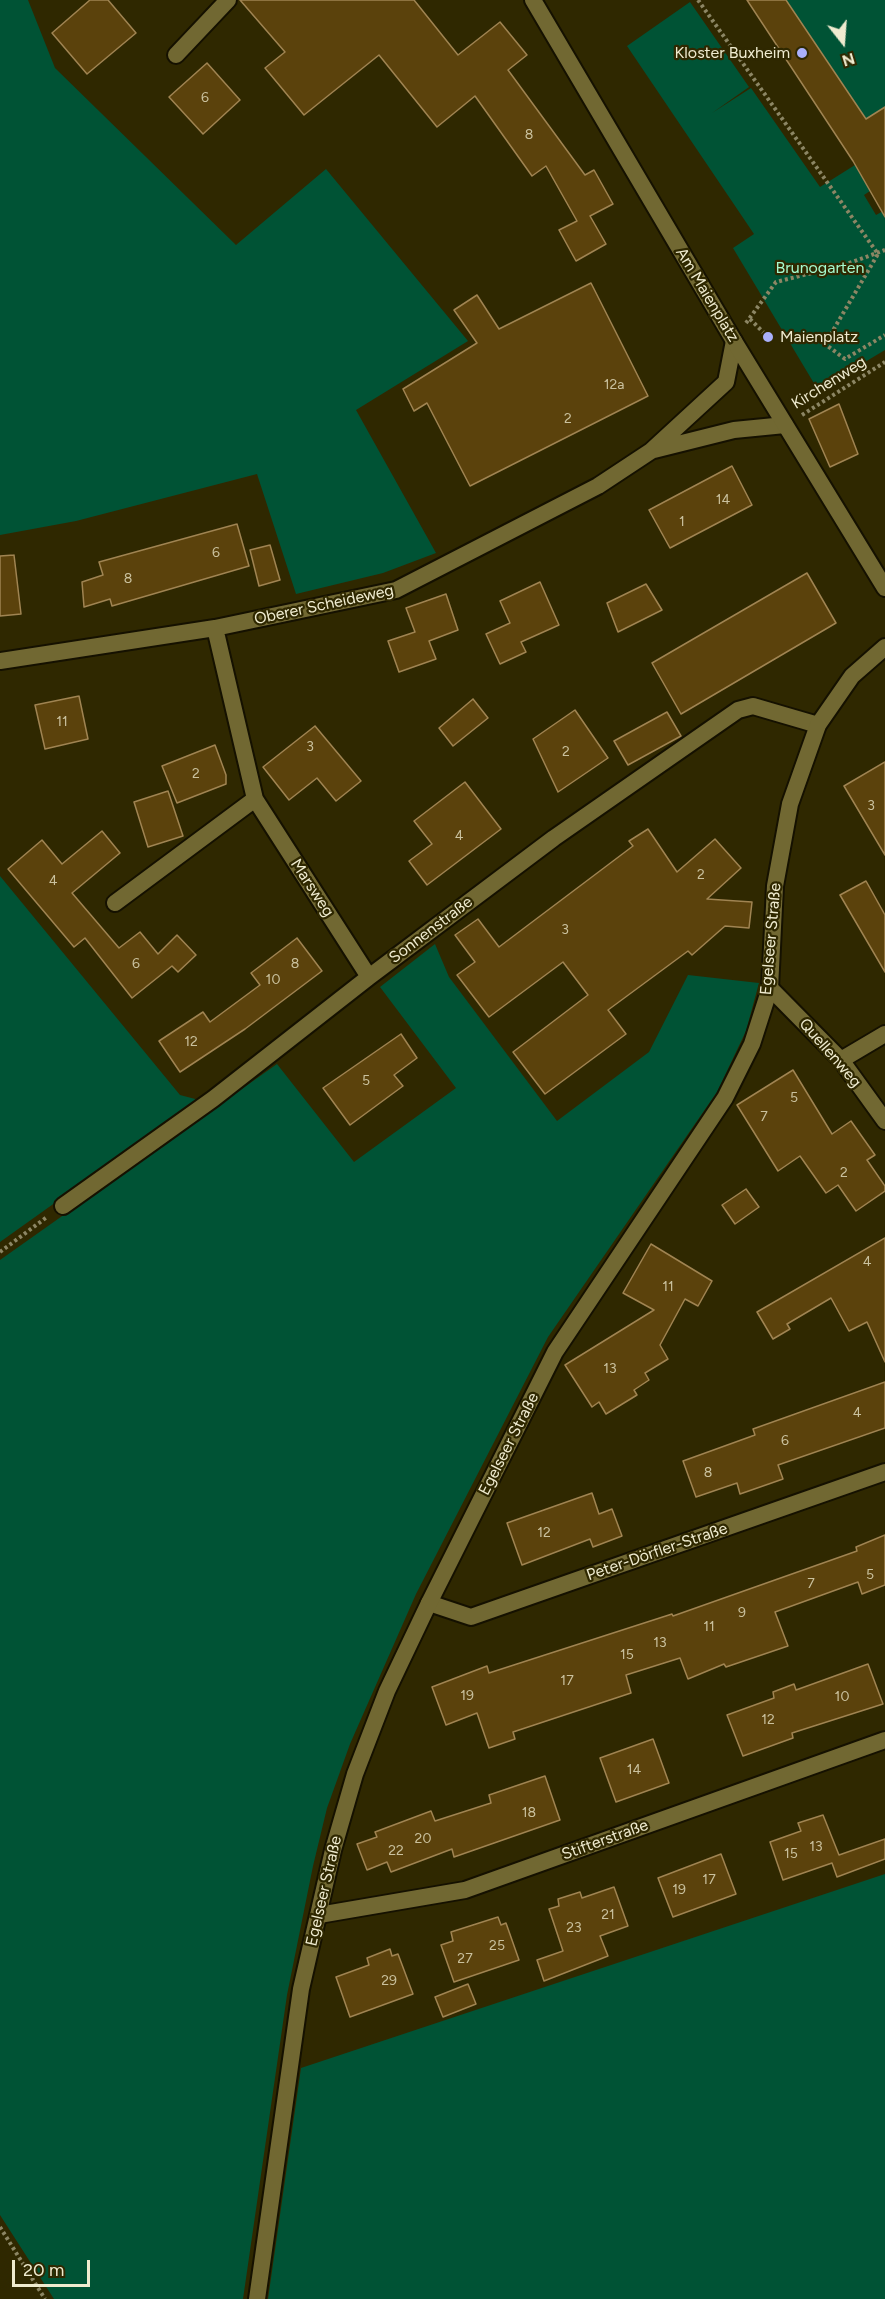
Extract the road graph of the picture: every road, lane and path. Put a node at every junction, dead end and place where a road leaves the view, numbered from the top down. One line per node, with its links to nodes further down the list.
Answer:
1 (228, 0): 4 (street)
2 (533, 0): 10 (street, Am Maienplatz)
3 (698, 0): 6 (path)
4 (176, 55)
5 (885, 250): 6 (path)
6 (878, 254): 7 (path); 8 (path)
7 (749, 318): 9 (path); 10 (path)
8 (885, 335)
9 (768, 337)
10 (734, 341): 12 (street, Am Maienplatz); 13 (street, Oberer Scheideweg)
11 (885, 362): 12 (path, Kirchenweg)
12 (785, 425): 13 (street, Oberer Scheideweg); 14 (street, Am Maienplatz)
13 (651, 451): 15 (street, Oberer Scheideweg)
14 (885, 588)
15 (215, 628): 17 (street, Oberer Scheideweg); 19 (street, Marsweg)
16 (885, 647): 18 (street, Egelseer Straße)
17 (0, 662)
18 (818, 725): 21 (street, Sonnenstraße); 22 (street, Egelseer Straße)
19 (255, 799): 20 (street); 21 (street, Marsweg)
20 (115, 903)
21 (369, 976): 26 (street, Sonnenstraße)
22 (770, 988): 24 (street, Quellenweg); 29 (street, Egelseer Straße)
23 (885, 1034): 24 (street)
24 (841, 1060): 25 (street, Quellenweg)
25 (885, 1121)
26 (63, 1206): 27 (path)
27 (0, 1252)
28 (885, 1472): 29 (street, Peter-Dörfler-Straße)
29 (429, 1603): 31 (street, Egelseer Straße)
30 (885, 1740): 31 (street, Stifterstraße)
31 (319, 1915): 34 (street, Egelseer Straße)
32 (0, 2227): 33 (path)
33 (45, 2299)
34 (257, 2299)

